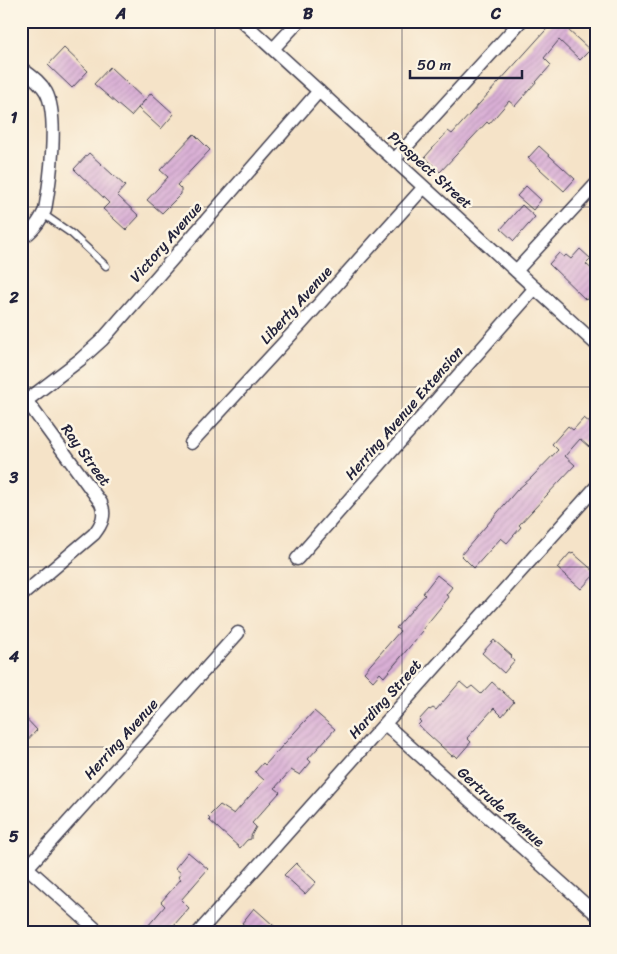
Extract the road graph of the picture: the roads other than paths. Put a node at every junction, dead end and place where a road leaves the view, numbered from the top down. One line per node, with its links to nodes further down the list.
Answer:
1 (242, 21): 4 (street, Prospect Street)
2 (299, 21): 4 (street)
3 (521, 21): 7 (street)
4 (274, 50): 6 (street, Prospect Street)
5 (21, 68): 10 (street)
6 (319, 91): 7 (street, Prospect Street); 16 (street, Victory Avenue)
7 (394, 160): 9 (street, Prospect Street)
8 (596, 184): 13 (street)
9 (424, 187): 13 (street, Prospect Street); 17 (street, Liberty Avenue)
10 (43, 214): 11 (street); 12 (lane)
11 (21, 240)
12 (106, 266)
13 (516, 271): 14 (street, Prospect Street)
14 (535, 288): 15 (street, Prospect Street); 19 (street, Herring Avenue Extension)
15 (596, 344)
16 (24, 398): 20 (street, Ray Street)
17 (191, 443)
18 (596, 487): 22 (street, Harding Street)
19 (297, 559)
20 (21, 596)
21 (238, 633): 23 (street, Herring Avenue)
22 (385, 724): 24 (street, Gertrude Avenue); 26 (street, Harding Street)
23 (24, 865): 25 (street)
24 (596, 914)
25 (100, 933)
26 (198, 933)

